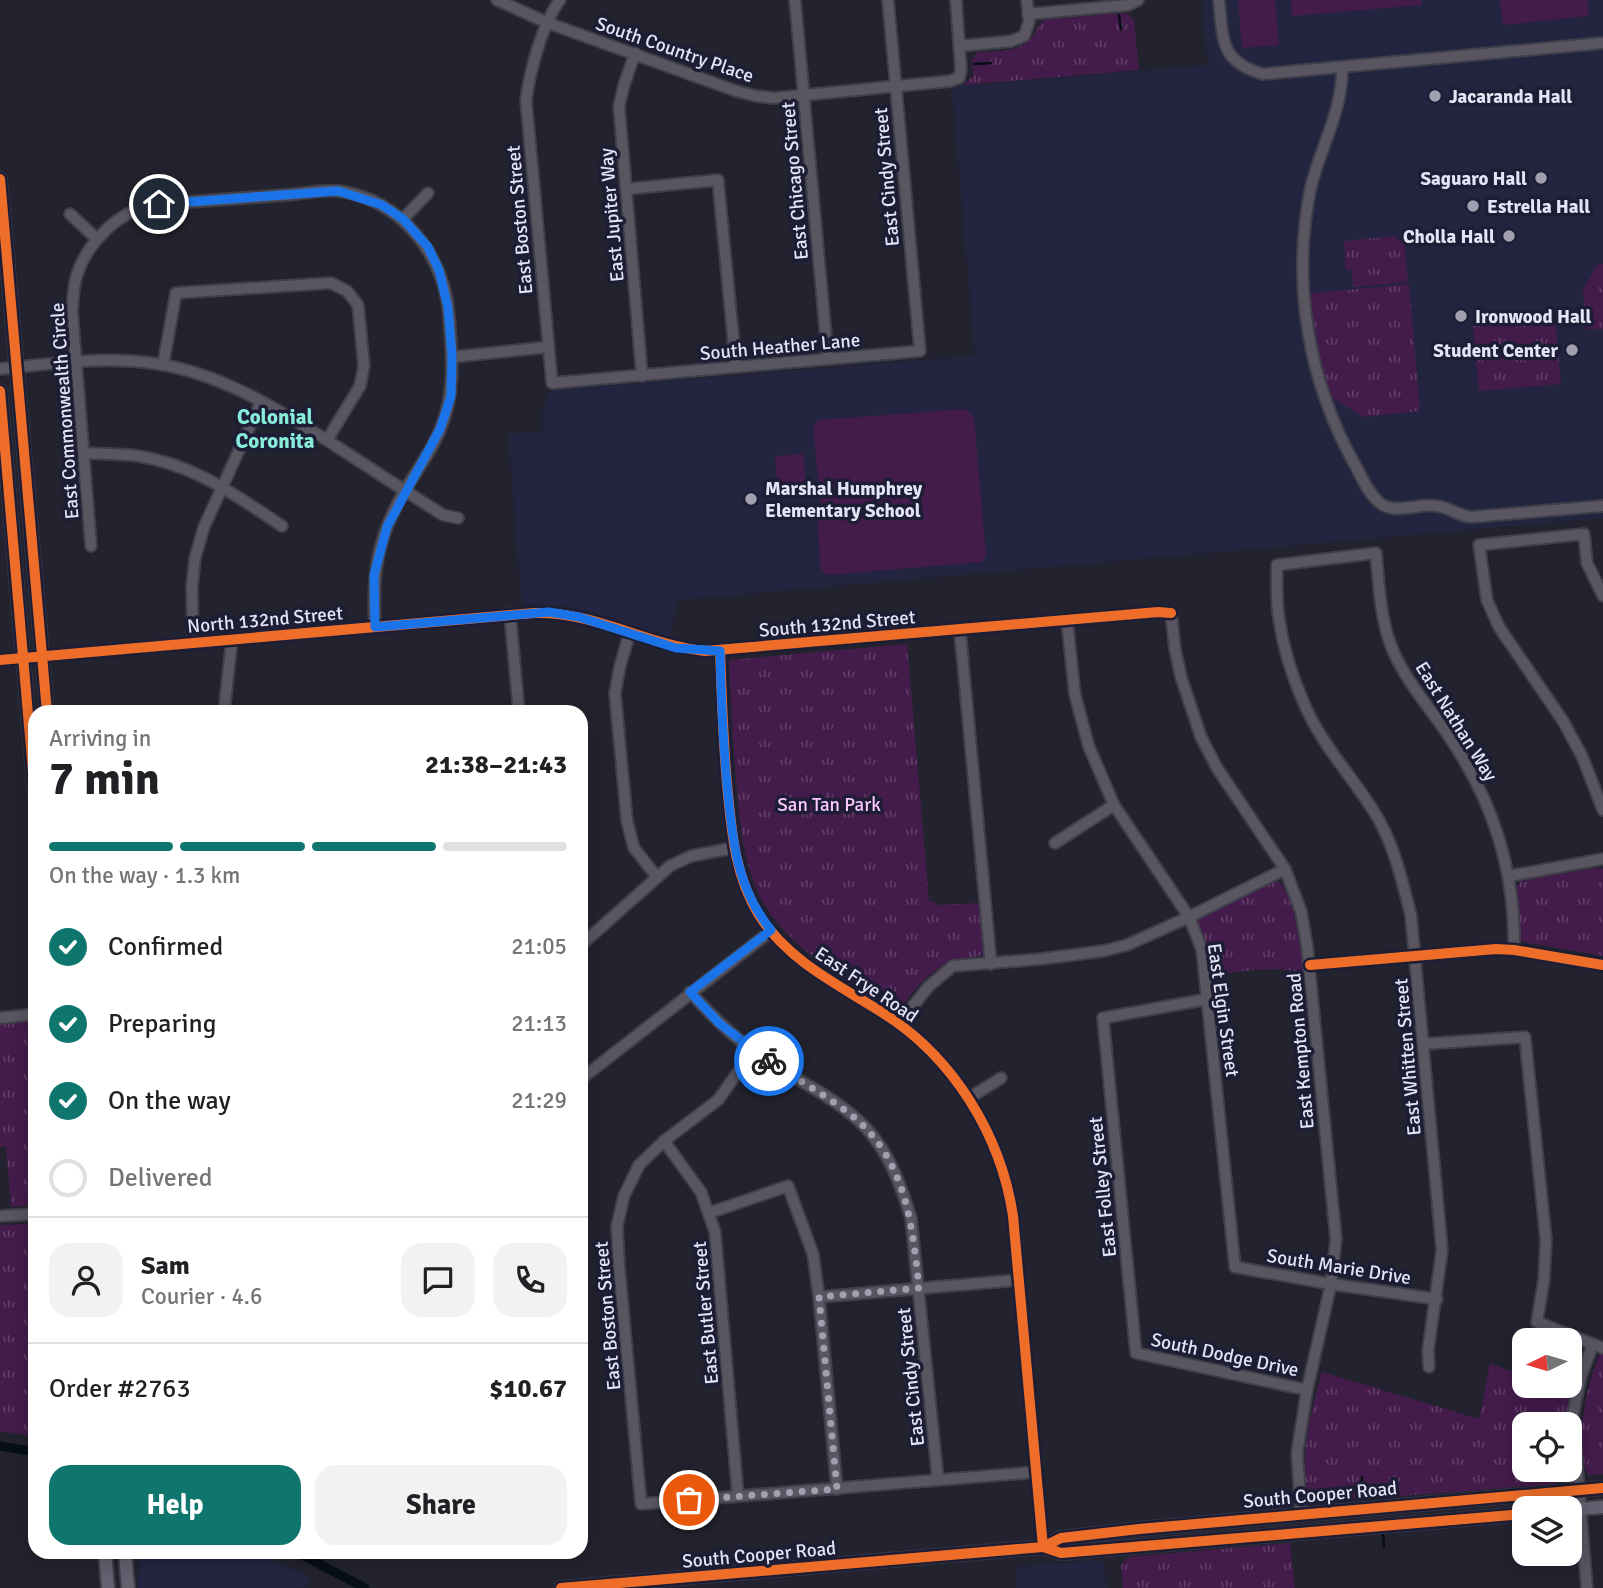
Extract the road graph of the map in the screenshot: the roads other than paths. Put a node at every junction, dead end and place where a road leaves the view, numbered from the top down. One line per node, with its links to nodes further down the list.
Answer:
1 (497, 0): 10 (street)
2 (560, 0): 10 (street, East Boston Street)
3 (795, 0): 16 (street, East Chicago Street)
4 (888, 0): 15 (street, East Cindy Street)
5 (956, 0): 12 (street)
6 (1027, 0): 9 (street)
7 (1219, 0): 14 (street)
8 (1138, 1): 9 (street)
9 (1028, 14): 12 (street)
10 (548, 23): 13 (street, South Country Place); 23 (street, East Boston Street)
11 (1603, 43): 14 (street)
12 (960, 46): 15 (street, South Country Place)
13 (635, 53): 16 (street, South Country Place); 18 (street, East Jupiter Way)
14 (1342, 68): 39 (street)
15 (895, 86): 16 (street, South Country Place); 24 (street, East Cindy Street)
16 (803, 95): 26 (street, East Chicago Street)
17 (0, 179): 29 (main road)
18 (626, 189): 30 (street); 32 (street, East Jupiter Way)
19 (428, 193): 21 (street)
20 (70, 214): 22 (street)
21 (403, 219): 22 (street, East Commonwealth Circle); 25 (street, East Commonwealth Circle)
22 (97, 239): 27 (street, East Commonwealth Circle)
23 (548, 347): 25 (street); 32 (street, East Boston Street)
24 (920, 351): 26 (street, South Heather Lane)
25 (452, 356): 38 (street, East Commonwealth Circle)
26 (828, 359): 30 (street, South Heather Lane)
27 (76, 363): 28 (street); 29 (street); 36 (street, East Commonwealth Circle)
28 (163, 365): 34 (street); 35 (street)
29 (18, 367): 31 (street); 54 (main road)
30 (736, 367): 32 (street, South Heather Lane)
31 (0, 369)
32 (642, 376)
33 (0, 391): 55 (main road)
34 (261, 402): 35 (street); 37 (street)
35 (327, 440): 38 (street)
36 (85, 453): 37 (street); 42 (street, East Commonwealth Circle)
37 (223, 486): 41 (street); 52 (street)
38 (405, 491): 40 (street); 48 (street, East Commonwealth Circle)
39 (1603, 506)
40 (458, 518)
41 (282, 526)
42 (91, 545)
43 (1376, 552): 67 (street, East Nathan Way); 73 (street, East Whitten Street)
44 (1603, 596): 62 (street)
45 (1171, 613): 47 (street, South 132nd Street); 66 (street, East Kempton Road)
46 (510, 614): 48 (street, North 132nd Street); 50 (street, South 132nd Street); 59 (street)
47 (1067, 621): 49 (street, South 132nd Street); 61 (street, East Elgin Street)
48 (375, 627): 51 (street, North 132nd Street)
49 (960, 631): 53 (street, South 132nd Street); 74 (street)
50 (630, 632): 53 (street, South 132nd Street); 68 (street)
51 (232, 639): 52 (street, North 132nd Street); 58 (street)
52 (192, 643): 54 (street, North 132nd Street)
53 (720, 651): 64 (street, East Frye Road)
54 (42, 657): 55 (street, North 132nd Street); 57 (main road)
55 (23, 658): 56 (street, North 132nd Street); 60 (main road)
56 (0, 660)
57 (46, 705)
58 (226, 705)
59 (518, 705)
60 (28, 715)
61 (1114, 805): 63 (street); 69 (street, East Elgin Street)
62 (1603, 810)
63 (1055, 843)
64 (733, 848): 68 (street); 70 (street, East Frye Road)
65 (1603, 859): 67 (street)
66 (1285, 869): 69 (street); 75 (street, East Kempton Road)
67 (1509, 876): 72 (street, East Nathan Way)
68 (657, 877): 71 (street)
69 (1189, 917): 74 (street); 78 (street, East Elgin Street)
70 (771, 930): 77 (street); 81 (street, East Frye Road)
71 (588, 937)
72 (1514, 950): 73 (street); 76 (street)
73 (1415, 955): 75 (street); 82 (street, East Whitten Street)
74 (991, 964): 81 (street)
75 (1310, 965): 93 (street, East Kempton Road)
76 (1603, 965)
77 (690, 992): 83 (street, East Cindy Street); 84 (street)
78 (1208, 999): 91 (street, East Elgin Street); 98 (street, East Folley Street)
79 (28, 1015): 80 (street)
80 (0, 1018)
81 (900, 1024): 86 (street, East Frye Road)
82 (1423, 1044): 96 (street, East Whitten Street); 97 (street)
83 (753, 1051): 87 (street, East Boston Street); 94 (street, East Cindy Street)
84 (588, 1073)
85 (1001, 1078): 86 (street)
86 (969, 1098): 92 (street, East Frye Road)
87 (664, 1141): 88 (street, East Butler Street); 106 (street, East Boston Street)
88 (709, 1213): 95 (street); 106 (street, East Butler Street)
89 (28, 1214): 90 (street)
90 (0, 1216)
91 (1236, 1267): 93 (street, South Marie Drive)
92 (1019, 1280): 94 (street); 101 (street, East Frye Road)
93 (1331, 1284): 96 (street, South Marie Drive); 100 (street, East Kempton Road)
94 (919, 1288): 95 (street); 102 (street, East Cindy Street)
95 (819, 1297): 104 (street)
96 (1437, 1299): 99 (street, East Whitten Street)
97 (1598, 1346): 105 (street)
98 (1136, 1353): 100 (street, South Dodge Drive)
99 (1429, 1367)
100 (1307, 1390): 110 (street, East Kempton Road)
101 (1036, 1472): 102 (street); 114 (street, East Frye Road)
102 (938, 1480): 104 (street)
103 (1603, 1488): 105 (main road, South Cooper Road)
104 (837, 1489): 106 (street)
105 (1578, 1491): 107 (street); 110 (main road, South Cooper Road)
106 (738, 1496)
107 (1577, 1496)
108 (1603, 1507): 109 (main road)
109 (1582, 1509)
110 (1301, 1513): 112 (main road, South Cooper Road); 113 (main road)
111 (1512, 1515): 113 (main road, South Cooper Road)
112 (1109, 1532): 114 (main road, South Cooper Road); 115 (main road)
113 (1302, 1532): 115 (main road, South Cooper Road)
114 (1043, 1547): 115 (main road, South Cooper Road); 121 (main road, South Cooper Road)
115 (1111, 1549)
116 (1582, 1556): 122 (street)
117 (106, 1559): 119 (main road)
118 (126, 1559): 120 (main road)
119 (108, 1588)
120 (128, 1588)
121 (561, 1588)
122 (1587, 1588)

